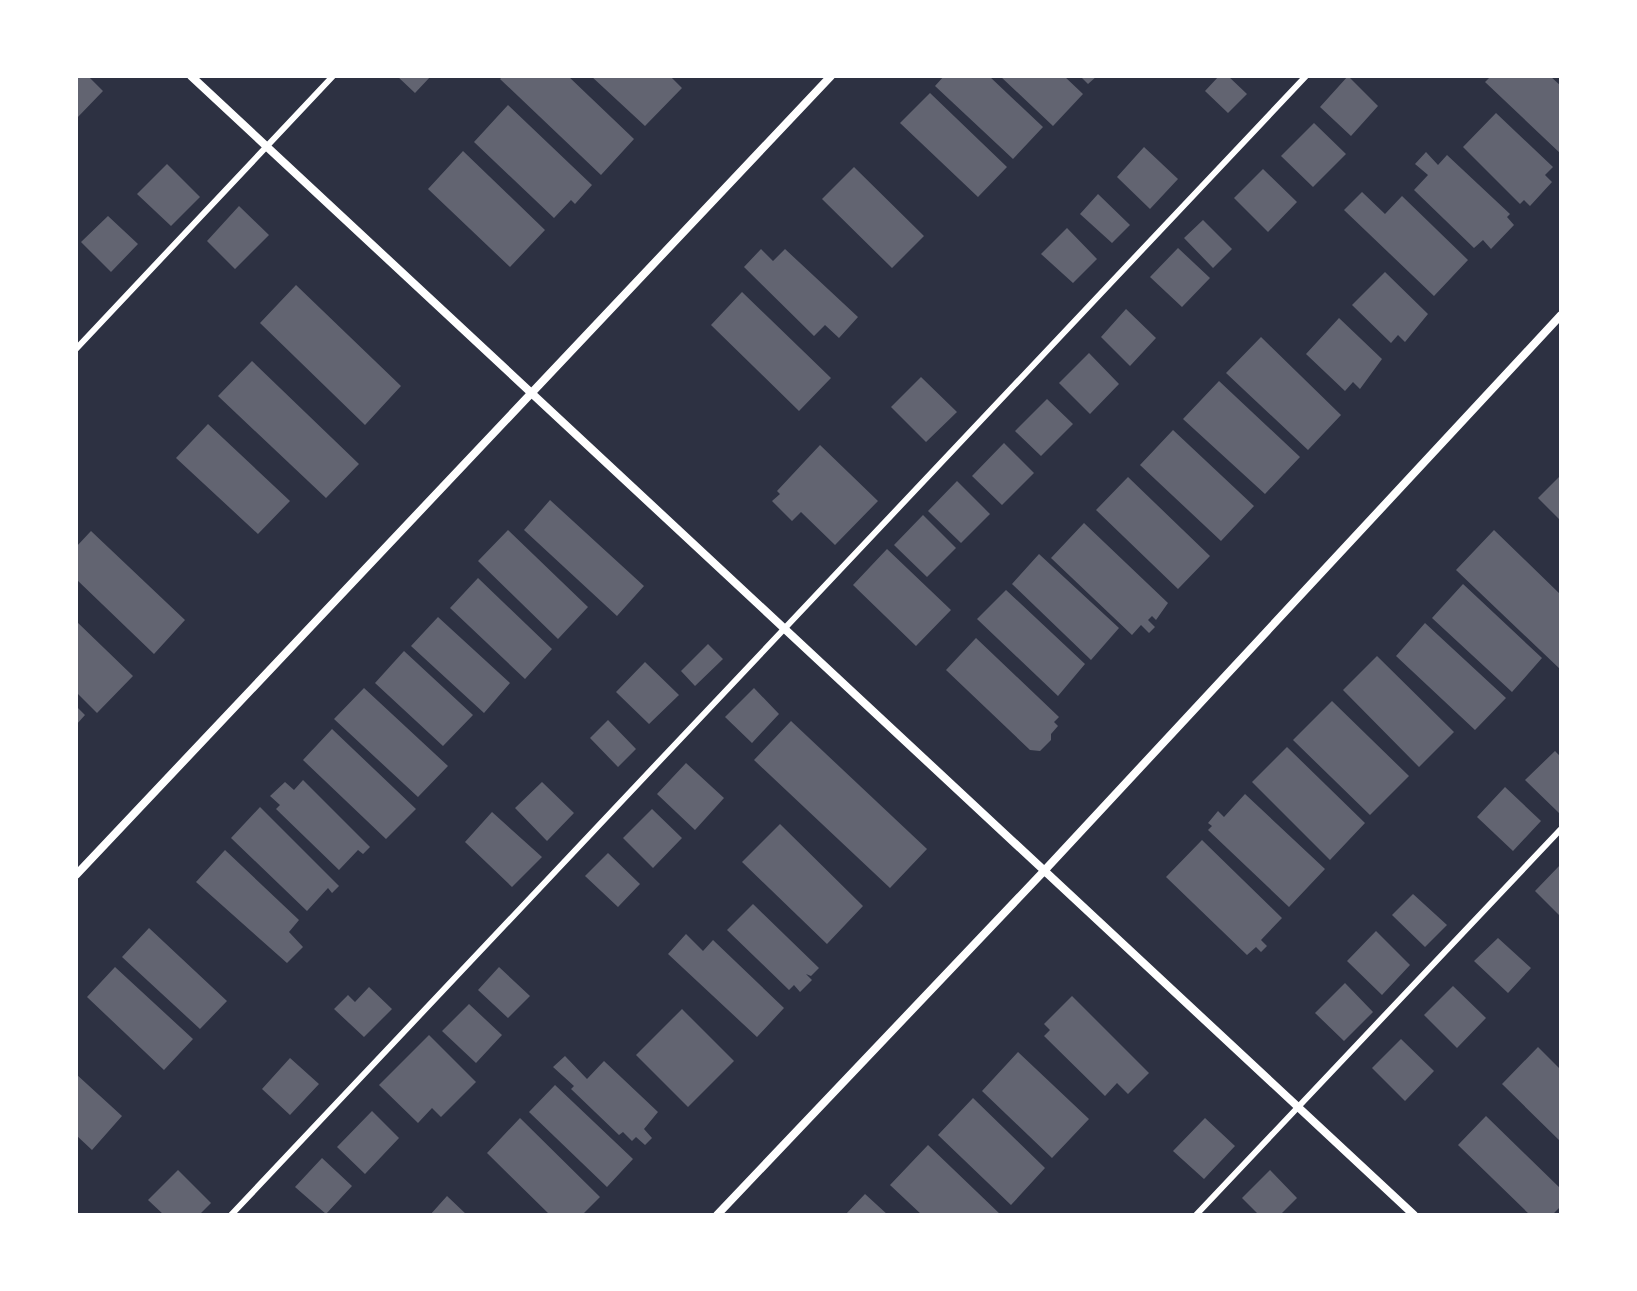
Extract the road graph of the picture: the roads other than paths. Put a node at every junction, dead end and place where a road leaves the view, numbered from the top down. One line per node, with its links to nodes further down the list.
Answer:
1 (191, 76): 5 (street)
2 (333, 76): 5 (lane)
3 (831, 76): 8 (street)
4 (1306, 76): 9 (lane)
5 (267, 147): 7 (lane); 8 (street)
6 (1561, 315): 11 (street)
7 (76, 349)
8 (532, 393): 9 (street); 12 (street)
9 (784, 628): 11 (street); 14 (lane)
10 (1561, 829): 13 (lane)
11 (1044, 871): 13 (street); 15 (street)
12 (76, 875)
13 (1298, 1107): 16 (lane); 17 (street)
14 (231, 1215)
15 (717, 1215)
16 (1196, 1215)
17 (1414, 1215)

